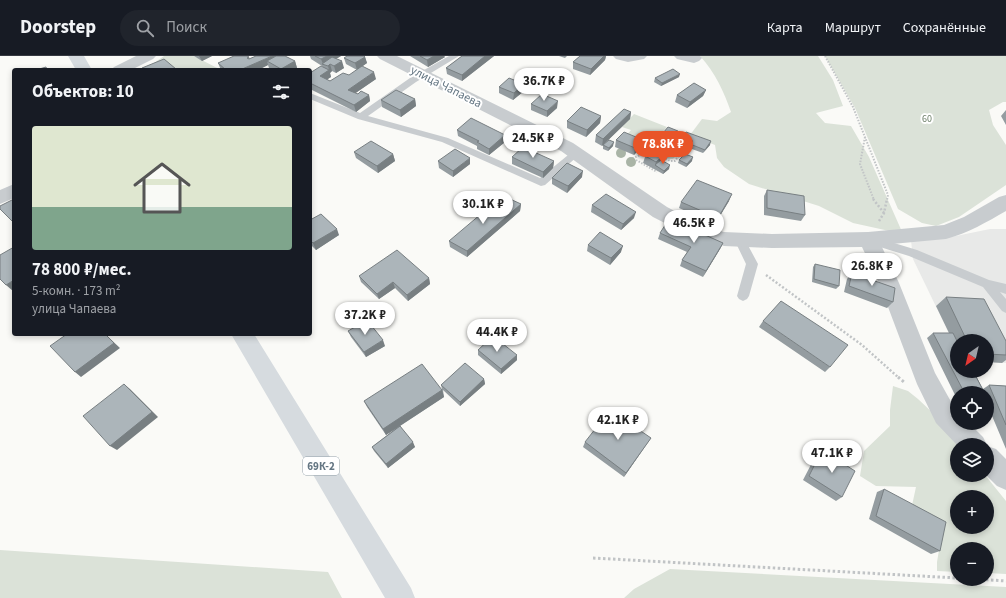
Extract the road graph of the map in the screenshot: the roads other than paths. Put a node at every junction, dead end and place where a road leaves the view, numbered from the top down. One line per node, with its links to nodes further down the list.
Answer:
1 (76, 56): 7 (main road)
2 (148, 56): 8 (street)
3 (385, 56): 9 (street, улица Чапаева)
4 (455, 56): 9 (lane)
5 (621, 56): 6 (street)
6 (638, 56)
7 (83, 68)
8 (123, 68)
9 (422, 75): 11 (lane); 12 (street, улица Чапаева)
10 (312, 97): 11 (lane)
11 (361, 117): 12 (lane)
12 (576, 153): 17 (street, улица Чапаева)
13 (12, 192): 14 (street)
14 (0, 197)
15 (1000, 204): 16 (street, улица Чапаева)
16 (868, 238): 17 (street, улица Чапаева); 18 (lane); 23 (street)
17 (739, 239): 20 (lane)
18 (987, 284): 19 (lane); 21 (lane)
19 (1006, 289)
20 (743, 296)
21 (1006, 308)
22 (243, 336): 26 (main road, 69К-2)
23 (967, 438)
24 (994, 465): 25 (street)
25 (1006, 477)
26 (401, 598)

